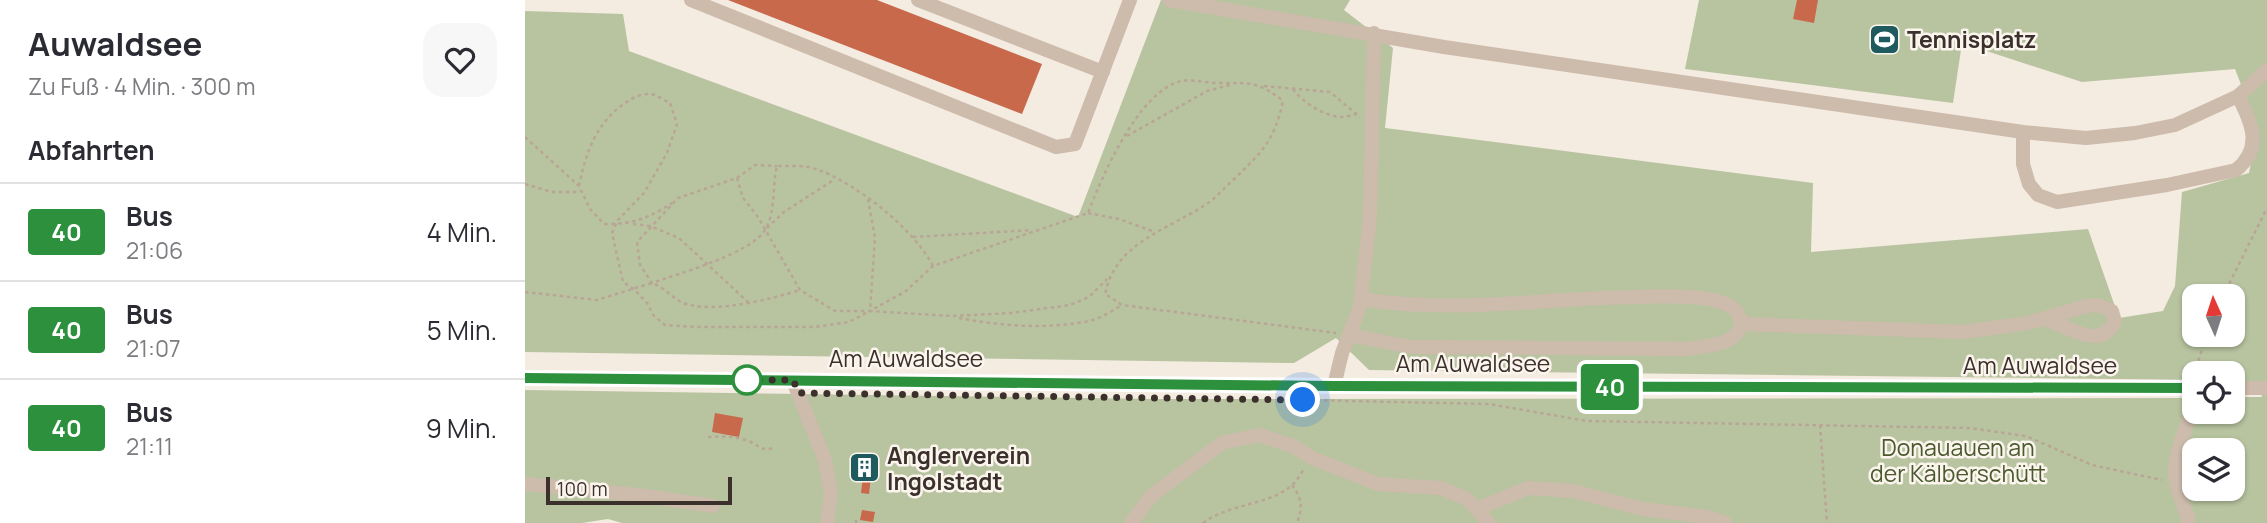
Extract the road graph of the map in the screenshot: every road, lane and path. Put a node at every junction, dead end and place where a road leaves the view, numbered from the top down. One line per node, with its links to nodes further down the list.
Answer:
1 (691, 0): 7 (street)
2 (918, 0): 7 (street)
3 (1130, 0): 7 (street)
4 (1169, 0): 5 (street)
5 (1374, 33): 13 (street); 14 (street)
6 (2267, 70): 11 (street)
7 (1103, 72)
8 (1244, 83): 9 (path); 16 (path); 16 (path)
9 (1264, 86): 10 (path); 32 (path)
10 (1292, 88): 12 (path); 12 (path)
11 (2238, 96): 14 (street); 14 (street)
12 (1357, 114): 13 (path)
13 (1372, 132): 42 (street)
14 (2023, 132)
15 (525, 137): 21 (path)
16 (1124, 138): 26 (path)
17 (777, 166): 18 (path); 19 (path); 31 (path)
18 (737, 178): 24 (path); 31 (path)
19 (836, 178): 23 (path); 31 (path)
20 (525, 184): 22 (path)
21 (579, 186): 22 (path); 27 (path)
22 (582, 192): 27 (path)
23 (868, 197): 33 (path); 45 (path)
24 (678, 198): 28 (path); 29 (path)
25 (2267, 208): 38 (path)
26 (1088, 213): 30 (path); 32 (path)
27 (615, 224): 28 (path); 39 (path)
28 (630, 224): 29 (path)
29 (650, 226): 34 (path); 37 (path)
30 (1039, 229): 33 (path); 35 (path)
31 (765, 230): 34 (path); 40 (path)
32 (1154, 232): 36 (path)
33 (911, 237): 35 (path)
34 (706, 264): 37 (path); 43 (path)
35 (933, 266): 45 (path)
36 (1108, 278): 44 (path); 46 (path)
37 (652, 283): 39 (path); 43 (path)
38 (2229, 284)
39 (635, 290): 41 (path); 45 (path)
40 (800, 290): 43 (path); 45 (path)
41 (525, 292)
42 (1361, 299): 48 (street); 49 (street)
43 (749, 303)
44 (1122, 305): 46 (path); 49 (path)
45 (870, 311): 46 (path)
46 (952, 316)
47 (2041, 319): 48 (street)
48 (1742, 324): 49 (street)
49 (1349, 335): 52 (street)
50 (525, 378): 51 (street, Am Auwaldsee)
51 (793, 380): 52 (street, Am Auwaldsee); 67 (street)
52 (1334, 386): 53 (street, Am Auwaldsee)
53 (2182, 388)
54 (2245, 388): 55 (street)
55 (2267, 388)
56 (1297, 400): 58 (path)
57 (2187, 424): 62 (street)
58 (1820, 425): 62 (path); 73 (path)
59 (708, 437): 60 (path)
60 (773, 448)
61 (1312, 458): 64 (path); 66 (street); 68 (street)
62 (2175, 482): 74 (street)
63 (525, 484): 65 (street)
64 (1292, 485): 69 (path); 70 (path)
65 (713, 506)
66 (1477, 509): 71 (street); 72 (street)
67 (827, 523)
68 (1131, 523)
69 (1203, 523)
70 (1297, 523)
71 (1489, 523)
72 (1725, 523)
73 (1827, 523)
74 (2187, 523)

